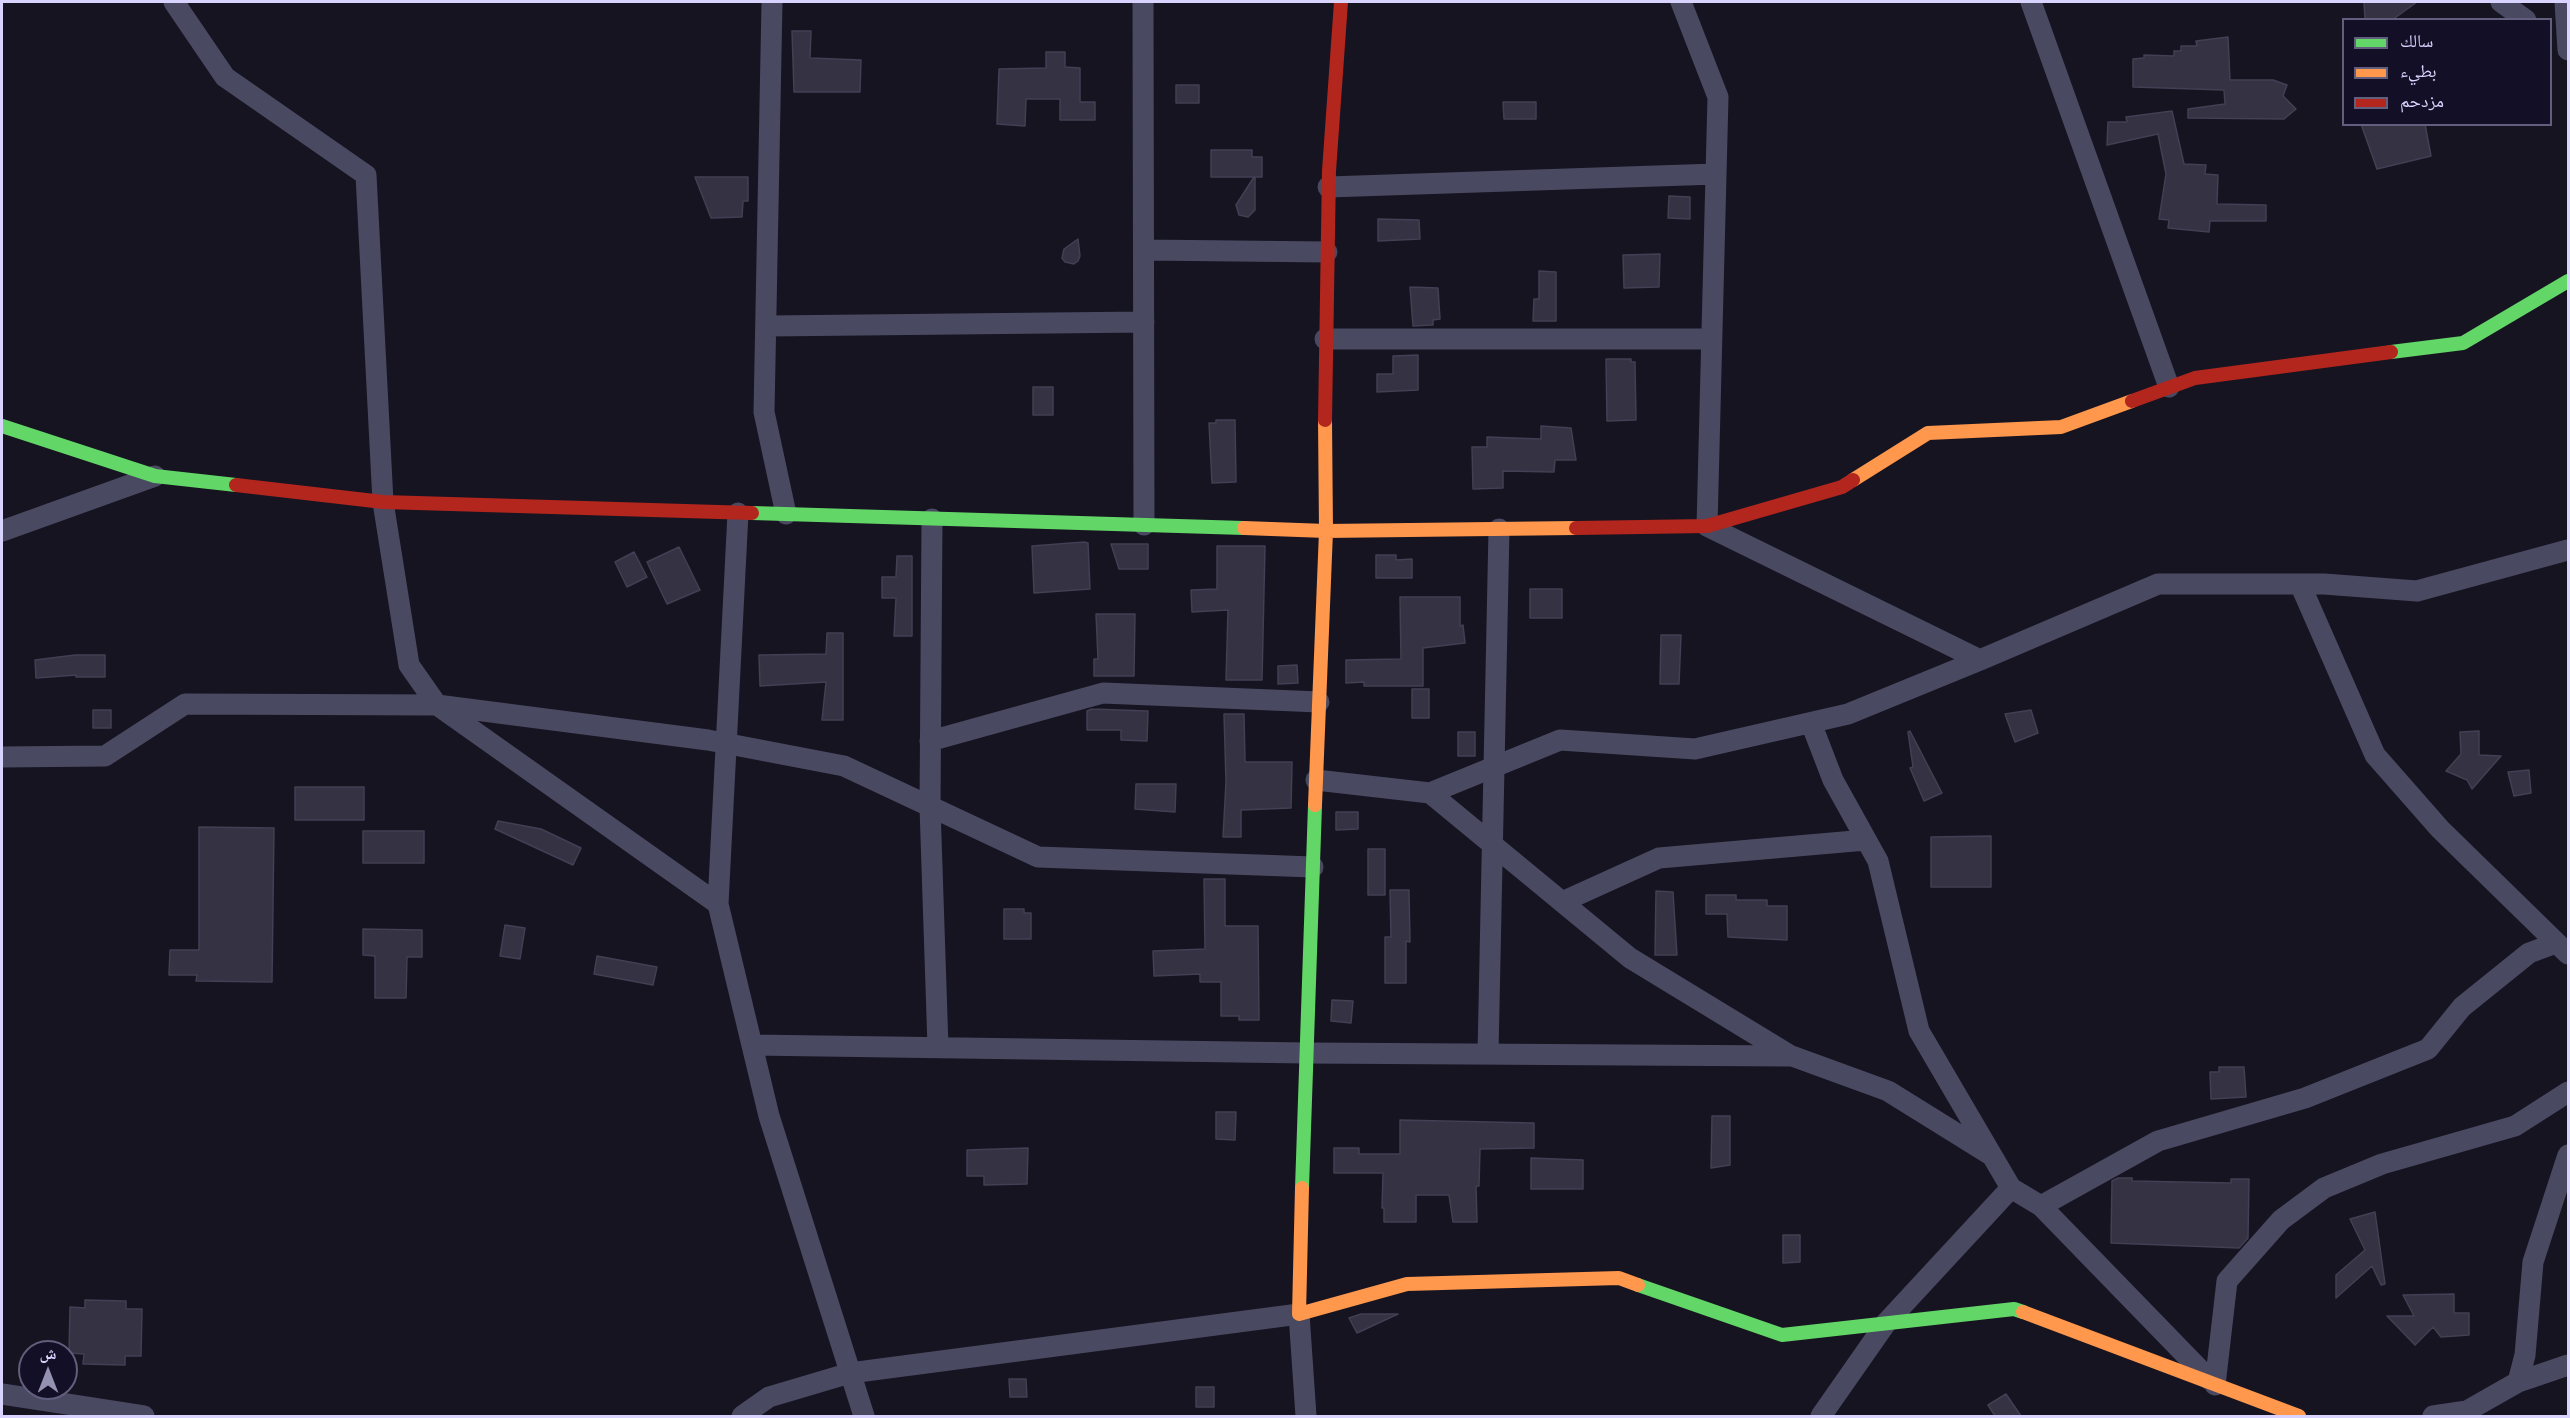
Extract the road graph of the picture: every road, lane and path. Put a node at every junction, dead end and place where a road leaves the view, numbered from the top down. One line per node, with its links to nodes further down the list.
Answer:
1 (174, 2): 24 (street)
2 (772, 2): 18 (street)
3 (1143, 2): 14 (street)
4 (1341, 2): 13 (street)
5 (1681, 2): 12 (street)
6 (2031, 2): 21 (street)
7 (2501, 2): 9 (street)
8 (2565, 2): 11 (street)
9 (2523, 18)
10 (2552, 39): 11 (street)
11 (2568, 50)
12 (1716, 174): 13 (street); 20 (street)
13 (1328, 187): 15 (street)
14 (1144, 250): 15 (street); 17 (street)
15 (1327, 252): 19 (street)
16 (2568, 281): 21 (street)
17 (1144, 322): 18 (street); 28 (street)
18 (768, 326): 26 (street)
19 (1326, 339): 20 (street); 32 (street)
20 (1711, 339): 29 (street)
21 (2169, 387): 29 (street)
22 (2, 426): 23 (street)
23 (155, 476): 24 (street); 31 (street)
24 (383, 502): 25 (street); 37 (street)
25 (738, 513): 26 (street); 40 (street)
26 (786, 514): 27 (street)
27 (932, 519): 28 (street); 39 (street)
28 (1144, 525): 32 (street)
29 (1707, 526): 30 (street); 35 (street)
30 (1499, 529): 32 (street); 42 (street)
31 (2, 531)
32 (1326, 531): 36 (street)
33 (2568, 550): 34 (street)
34 (2300, 584): 35 (street); 51 (street)
35 (1980, 660): 38 (street)
36 (1319, 702): 39 (street); 43 (street)
37 (437, 705): 40 (street); 41 (street); 50 (street)
38 (1811, 723): 42 (street); 46 (street)
39 (930, 741): 45 (street)
40 (726, 744): 45 (street); 50 (street)
41 (2, 757)
42 (1494, 767): 44 (street); 47 (street)
43 (1316, 780): 44 (street); 48 (street)
44 (1430, 793): 47 (street)
45 (930, 807): 48 (street); 53 (street)
46 (1866, 840): 49 (street); 58 (street)
47 (1493, 845): 49 (street); 55 (street)
48 (1313, 867): 54 (street)
49 (1562, 902): 56 (street)
50 (718, 904): 52 (street)
51 (2562, 948): 61 (street)
52 (752, 1045): 53 (street); 65 (street)
53 (938, 1047): 54 (street)
54 (1306, 1053): 55 (street); 62 (street)
55 (1488, 1054): 56 (street)
56 (1792, 1056): 58 (street)
57 (2568, 1092): 67 (street)
58 (1991, 1155): 60 (street)
59 (2568, 1155): 66 (street)
60 (2011, 1188): 61 (street); 63 (street)
61 (2041, 1206): 67 (street)
62 (1299, 1314): 63 (street); 65 (street); 72 (street)
63 (1886, 1323): 67 (street); 73 (street)
64 (2568, 1365): 66 (street)
65 (850, 1373): 70 (street); 71 (street)
66 (2518, 1382): 75 (street)
67 (2215, 1385): 74 (street)
68 (2, 1394): 69 (street)
69 (144, 1416)
70 (742, 1416)
71 (864, 1416)
72 (1306, 1416)
73 (1821, 1416)
74 (2299, 1416)
75 (2433, 1416)

